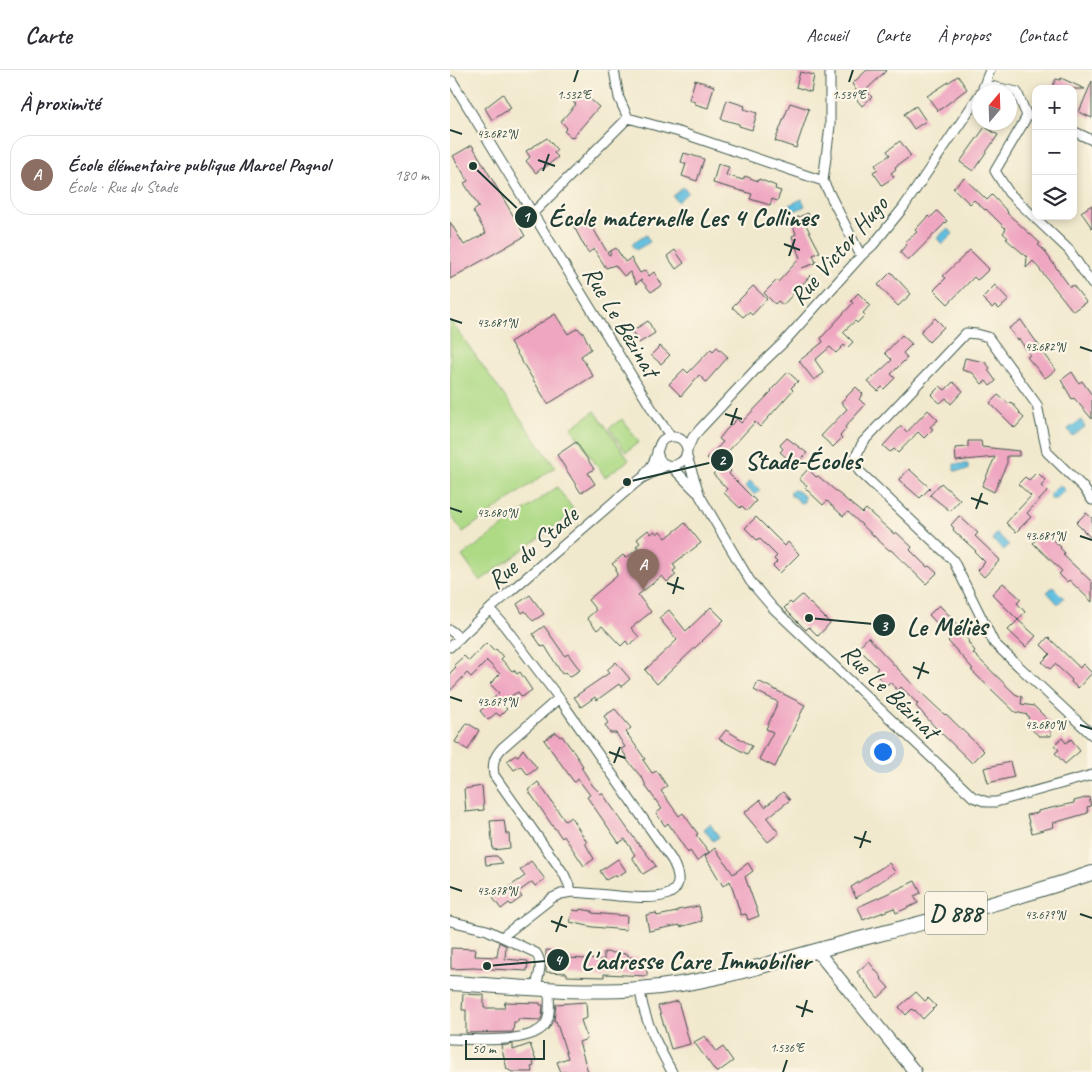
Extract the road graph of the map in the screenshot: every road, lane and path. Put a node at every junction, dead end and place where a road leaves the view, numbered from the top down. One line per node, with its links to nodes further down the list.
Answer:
1 (614, 70): 9 (street)
2 (830, 70): 12 (street)
3 (990, 70): 5 (street, Rue Victor Hugo)
4 (451, 82): 13 (street, Rue Le Bézinat)
5 (984, 85)
6 (1017, 92): 8 (street)
7 (972, 105): 14 (street, Rue Victor Hugo)
8 (1031, 117): 15 (street)
9 (628, 118): 12 (street); 13 (street)
10 (1077, 134): 11 (street)
11 (1092, 140)
12 (823, 181): 14 (street)
13 (533, 213): 16 (street, Rue Le Bézinat)
14 (861, 256): 17 (street, Rue Victor Hugo)
15 (1092, 284)
16 (649, 402): 18 (street, Rue Le Bézinat); 19 (street, Rue Le Bézinat)
17 (709, 418): 18 (street, Rue Victor Hugo); 20 (street, Rue Victor Hugo)
18 (673, 437): 19 (street); 20 (street)
19 (658, 448): 21 (street); 22 (street, Rue du Stade)
20 (687, 452): 21 (street); 23 (street, Rue Le Bézinat)
21 (669, 465): 22 (street, Rue du Stade); 23 (street, Rue Le Bézinat)
22 (642, 478): 25 (street, Rue du Stade)
23 (700, 496): 31 (street, Rue Le Bézinat)
24 (1092, 500): 30 (street)
25 (490, 609): 27 (street, Rue du Stade); 29 (street)
26 (450, 630): 27 (street)
27 (460, 638): 28 (street, Rue du Stade)
28 (450, 647)
29 (559, 698): 33 (street); 33 (street)
30 (1092, 735)
31 (1092, 776)
32 (1092, 873): 36 (main road, D 888)
33 (572, 892): 35 (street)
34 (450, 921): 35 (street)
35 (502, 937): 38 (street)
36 (818, 950): 39 (main road, D 888); 42 (street)
37 (450, 983): 38 (main road, D 888)
38 (543, 988): 39 (main road, D 888); 40 (street)
39 (640, 989): 41 (street)
40 (450, 1039)
41 (672, 1072)
42 (915, 1072)

